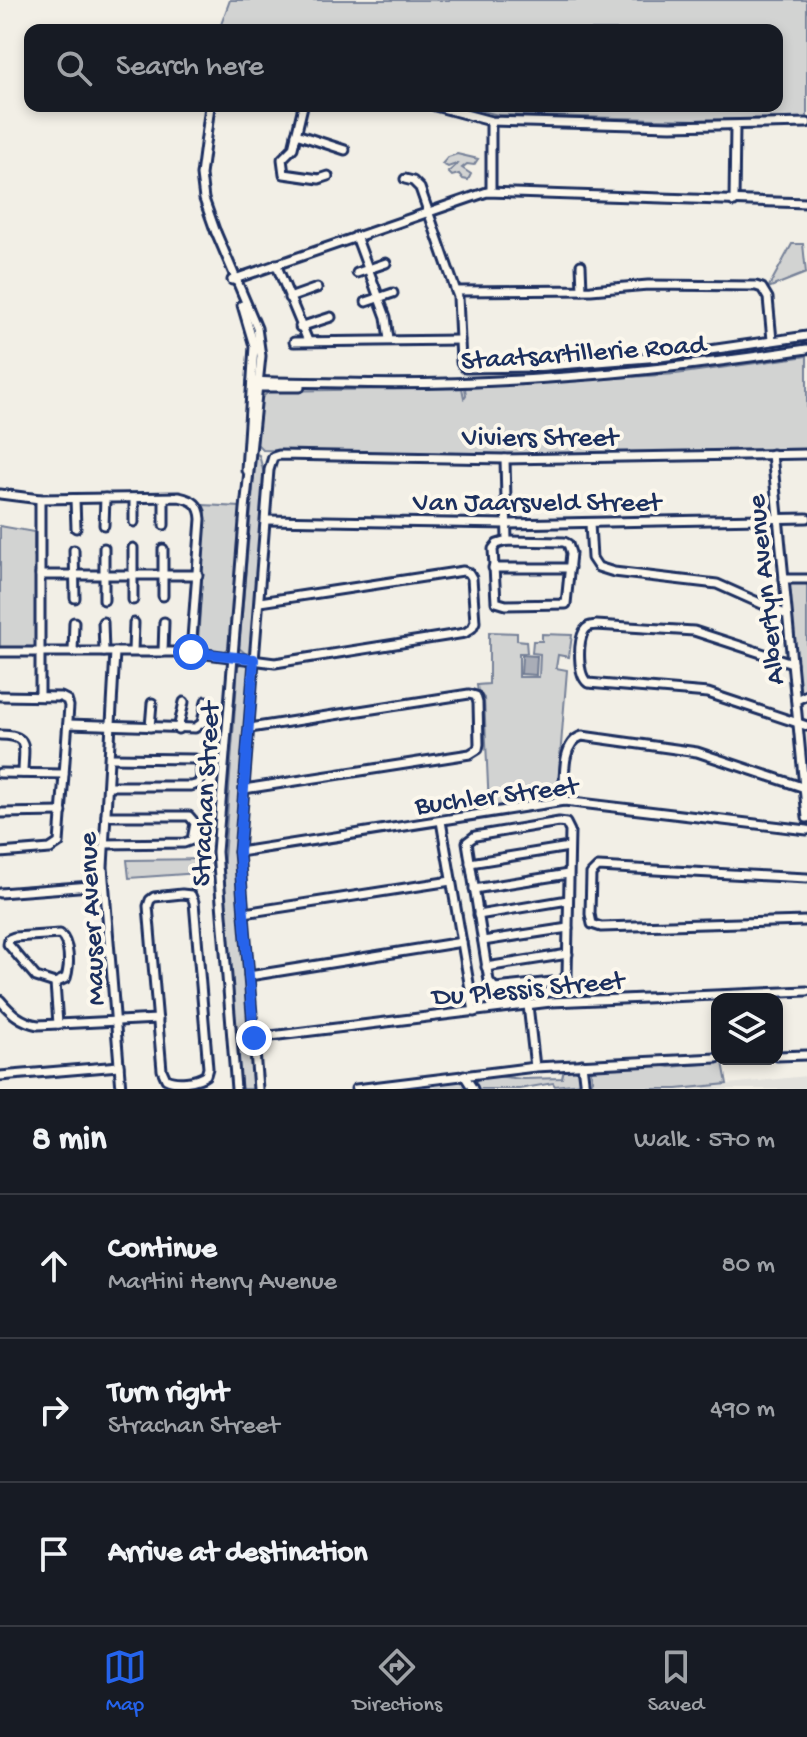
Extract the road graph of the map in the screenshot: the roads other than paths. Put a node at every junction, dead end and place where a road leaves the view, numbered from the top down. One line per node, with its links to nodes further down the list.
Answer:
1 (209, 112): 21 (street, Strachan Street)
2 (302, 112): 7 (street)
3 (457, 112): 4 (street)
4 (491, 121): 6 (street); 11 (street)
5 (807, 123): 6 (street)
6 (735, 126): 12 (street)
7 (296, 134): 8 (street); 9 (street)
8 (345, 150)
9 (328, 176)
10 (405, 179): 14 (street)
11 (491, 191): 12 (street); 14 (street)
12 (734, 202): 13 (street)
13 (807, 203)
14 (428, 212): 15 (street); 24 (street)
15 (356, 236): 17 (street); 19 (street)
16 (386, 263): 19 (street)
17 (276, 264): 21 (street); 26 (street)
18 (581, 265): 23 (street)
19 (368, 269): 20 (street); 27 (street)
20 (357, 273)
21 (234, 279): 38 (street, Strachan Street)
22 (317, 288): 26 (street)
23 (582, 290): 24 (street); 34 (street)
24 (456, 291): 33 (street)
25 (393, 293): 27 (street)
26 (289, 298): 30 (street)
27 (379, 298): 28 (street); 32 (street)
28 (366, 302)
29 (331, 317): 30 (street)
30 (300, 327): 35 (street)
31 (807, 336): 34 (street)
32 (389, 340): 33 (street); 35 (street)
33 (460, 340): 34 (street)
34 (772, 340)
35 (308, 341): 36 (street)
36 (294, 342)
37 (807, 349): 38 (street, Staatsartillerie Road)
38 (255, 384): 91 (street, Strachan Street)
39 (772, 454): 40 (street, Viviers Street); 42 (street, Viviers Street); 49 (street, Albertyn Avenue)
40 (807, 454)
41 (273, 457): 42 (street, Viviers Street); 51 (street, Strachan Street)
42 (505, 459): 54 (street)
43 (0, 494): 46 (street)
44 (105, 498): 47 (street); 48 (street); 55 (street)
45 (164, 498): 48 (street); 56 (street); 70 (street)
46 (40, 499): 47 (street); 69 (street)
47 (75, 499): 57 (street)
48 (134, 499): 52 (street)
49 (778, 518): 50 (street, Van Jaarsveld Street); 53 (street, Van Jaarsveld Street); 71 (street, Albertyn Avenue)
50 (807, 518)
51 (266, 520): 54 (street, Van Jaarsveld Street); 77 (street, Strachan Street)
52 (134, 522)
53 (590, 523): 54 (street, Van Jaarsveld Street); 78 (street)
54 (507, 524): 58 (street)
55 (104, 525)
56 (164, 525)
57 (76, 528)
58 (507, 541): 63 (street); 64 (street)
59 (104, 548): 66 (street)
60 (133, 548): 67 (street)
61 (163, 549): 68 (street)
62 (74, 550): 65 (street)
63 (493, 568): 64 (street); 64 (street)
64 (570, 568)
65 (74, 574): 66 (street); 69 (street); 74 (street)
66 (104, 574): 67 (street); 75 (street)
67 (133, 574): 68 (street); 76 (street)
68 (163, 574): 70 (street); 73 (street)
69 (40, 575): 85 (street)
70 (198, 575): 90 (street)
71 (784, 579): 72 (street); 78 (street, Albertyn Avenue)
72 (807, 579)
73 (163, 596)
74 (75, 598)
75 (104, 600)
76 (133, 600)
77 (260, 602): 92 (street, Strachan Street); 92 (street)
78 (787, 615): 93 (street, Albertyn Avenue)
79 (74, 622): 86 (street)
80 (103, 622): 87 (street)
81 (164, 622): 89 (street)
82 (134, 623): 83 (street)
83 (133, 651): 88 (street); 89 (street)
84 (0, 652): 85 (street)
85 (40, 652): 86 (street); 96 (street)
86 (73, 652): 87 (street)
87 (104, 652): 88 (street)
88 (115, 652): 103 (street, Mauser Avenue)
89 (163, 652): 90 (street)
90 (191, 652): 91 (street)
91 (232, 656): 92 (street); 164 (street, Strachan Street)
92 (254, 659): 106 (street, Strachan Street)
93 (792, 663): 97 (street, Albertyn Avenue); 101 (street)
94 (807, 695): 97 (street)
95 (0, 696): 96 (street)
96 (40, 696): 102 (street)
97 (796, 700): 101 (street, Albertyn Avenue)
98 (206, 701): 107 (street)
99 (184, 702): 107 (street)
100 (152, 703): 105 (street)
101 (798, 723): 104 (street); 114 (street, Albertyn Avenue)
102 (68, 724): 103 (street); 112 (street)
103 (112, 725): 105 (street); 109 (street, Mauser Avenue)
104 (807, 726)
105 (150, 727): 107 (street)
106 (250, 728): 115 (street, Strachan Street); 115 (street)
107 (178, 729)
108 (0, 735): 111 (street)
109 (110, 758): 113 (street, Mauser Avenue); 113 (street)
110 (0, 773): 111 (street)
111 (23, 773): 112 (street)
112 (64, 774): 117 (street)
113 (108, 786): 119 (street, Mauser Avenue)
114 (806, 788): 116 (street); 120 (street, Albertyn Avenue)
115 (244, 789): 125 (street, Strachan Street)
116 (564, 801): 121 (street, Buchler Street); 122 (street, Buchler Street)
117 (62, 812): 118 (street); 126 (street)
118 (0, 813)
119 (106, 816): 123 (street, Mauser Avenue); 123 (street)
120 (807, 818)
121 (441, 821): 125 (street, Buchler Street); 130 (street)
122 (807, 830)
123 (104, 844): 131 (street, Mauser Avenue)
124 (569, 847): 127 (street); 127 (street); 128 (street)
125 (239, 852): 135 (street, Strachan Street)
126 (0, 853)
127 (470, 863): 132 (street)
128 (568, 874): 132 (street); 134 (street)
129 (807, 878): 137 (street)
130 (451, 881): 135 (street); 140 (street)
131 (104, 885): 133 (street); 151 (street, Mauser Avenue)
132 (474, 889): 136 (street)
133 (0, 893)
134 (568, 900): 136 (street); 138 (street)
135 (244, 913): 143 (street, Strachan Street)
136 (478, 915): 139 (street)
137 (807, 921)
138 (568, 928): 139 (street); 141 (street)
139 (483, 941): 142 (street)
140 (462, 942): 143 (street); 149 (street)
141 (568, 954): 142 (street); 145 (street)
142 (486, 967): 145 (street)
143 (249, 976): 153 (street, Strachan Street)
144 (55, 983): 144 (street); 152 (street)
145 (527, 986): 148 (street)
146 (807, 991): 148 (street, Du Plessis Street)
147 (0, 1000): 152 (street)
148 (529, 1005): 149 (street, Du Plessis Street); 159 (street)
149 (474, 1012): 153 (street, Du Plessis Street)
150 (158, 1019): 150 (street); 151 (street)
151 (116, 1021): 152 (street); 158 (street, Mauser Avenue)
152 (58, 1024)
153 (254, 1038): 165 (street, Strachan Street)
154 (807, 1055): 155 (street)
155 (783, 1056)
156 (711, 1058): 157 (street)
157 (582, 1064): 159 (street); 168 (street)
158 (119, 1066): 161 (street); 163 (street, Mauser Avenue)
159 (535, 1067): 160 (street)
160 (464, 1075): 162 (street); 167 (street)
161 (0, 1076)
162 (373, 1088): 166 (street)
163 (121, 1089)
164 (236, 1089)
165 (258, 1089)
166 (356, 1089)
167 (473, 1089)
168 (585, 1089)

